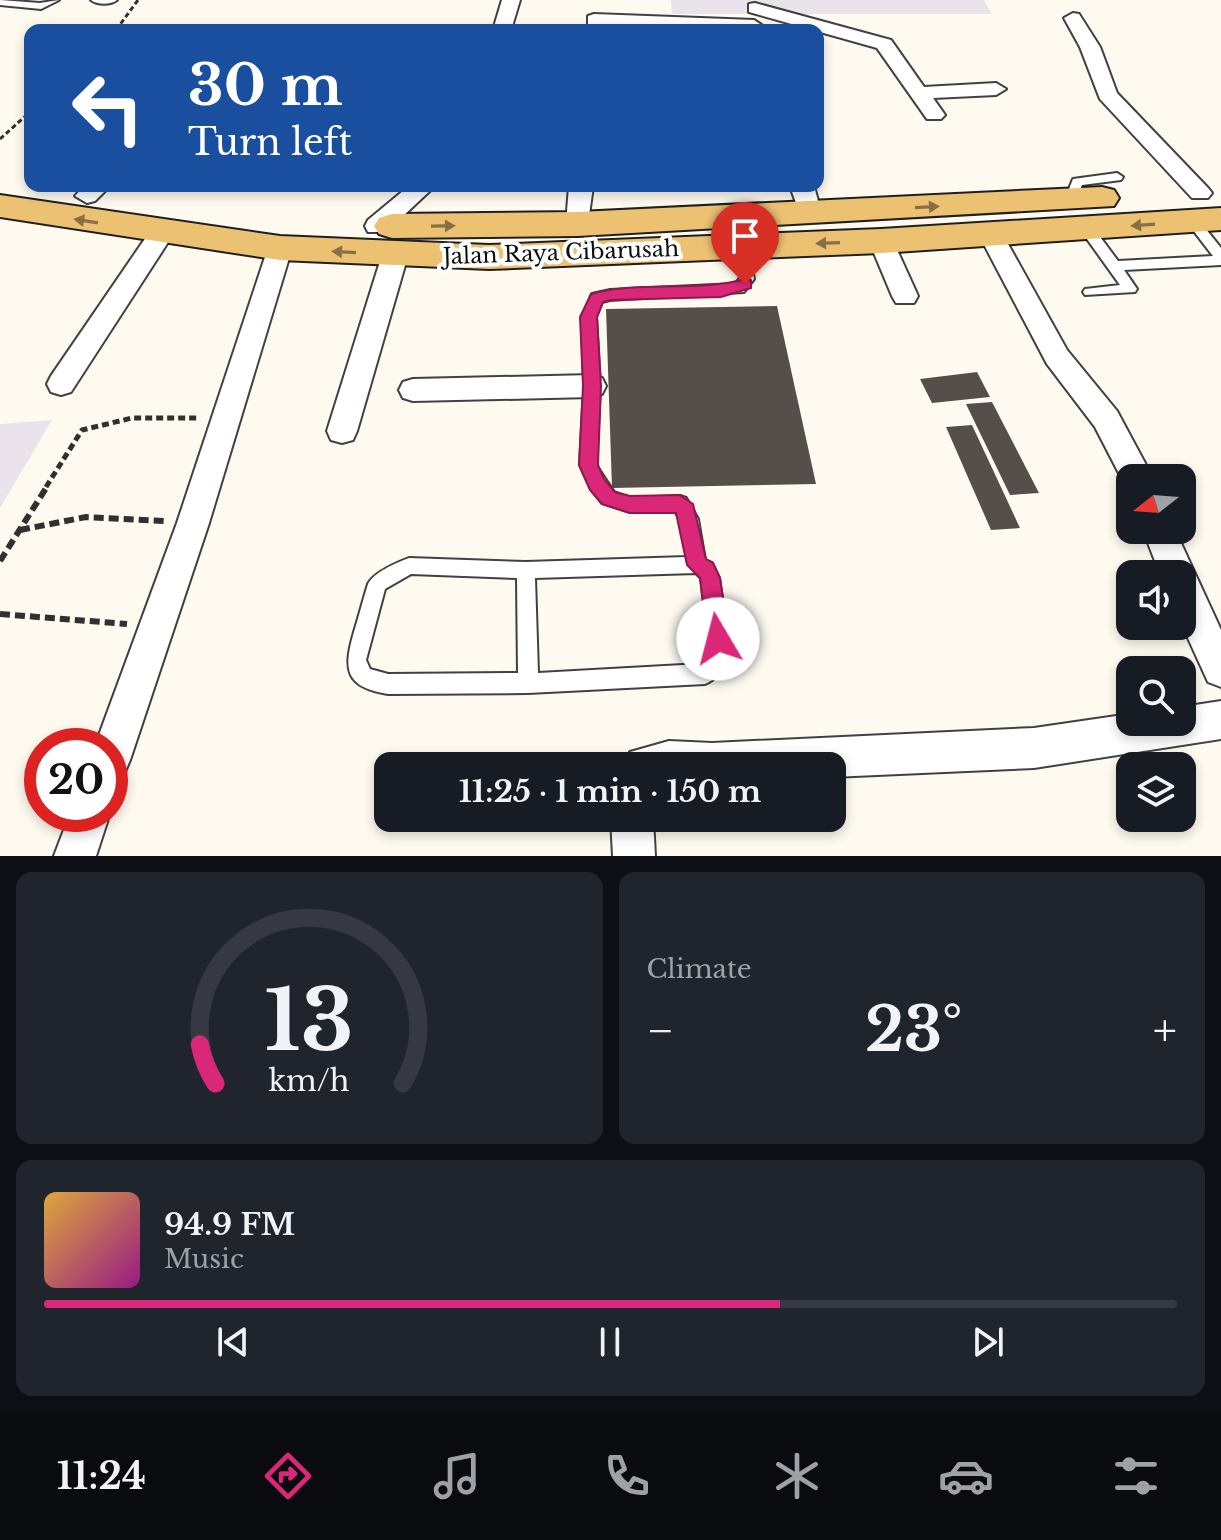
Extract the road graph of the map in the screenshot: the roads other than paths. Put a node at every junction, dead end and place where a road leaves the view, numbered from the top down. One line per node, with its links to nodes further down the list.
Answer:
1 (54, 0): 6 (lane)
2 (96, 0): 3 (lane)
3 (112, 0)
4 (511, 0): 11 (street)
5 (632, 0): 10 (street)
6 (0, 2)
7 (755, 16): 10 (street); 12 (street)
8 (1073, 18): 25 (street)
9 (594, 20): 10 (street)
10 (631, 23)
11 (504, 24)
12 (792, 24)
13 (824, 31): 15 (street)
14 (996, 89): 15 (street)
15 (919, 93): 16 (street)
16 (934, 115)
17 (1117, 177): 26 (lane)
18 (0, 180): 19 (main road, Jalan Raya Cibarusah)
19 (24, 185)
20 (98, 192): 30 (main road, Jalan Raya Cibarusah)
21 (419, 192): 30 (street)
22 (581, 192): 27 (street)
23 (805, 199): 26 (main road, Jalan Raya Cibarusah, one-way to 26); 27 (main road, Jalan Raya Cibarusah)
24 (0, 206): 28 (main road, Jalan Raya Cibarusah, one-way to 24)
25 (1209, 206): 26 (main road, Jalan Raya Cibarusah); 34 (lane)
26 (1079, 214): 29 (main road, Jalan Raya Cibarusah); 35 (lane)
27 (578, 224): 30 (main road, Jalan Raya Cibarusah, one-way to 27)
28 (162, 233): 33 (main road, Jalan Raya Cibarusah); 38 (street)
29 (991, 235): 31 (main road, Jalan Raya Cibarusah); 42 (street)
30 (386, 241): 32 (main road, Jalan Raya Cibarusah); 33 (main road, Jalan Raya Cibarusah, one-way to 33); 41 (street)
31 (881, 241): 32 (main road, Jalan Raya Cibarusah, one-way to 32); 37 (street)
32 (741, 247): 39 (lane)
33 (280, 248): 49 (street)
34 (1221, 258): 35 (lane)
35 (1114, 266): 36 (lane)
36 (1090, 292)
37 (905, 296)
38 (61, 384)
39 (592, 386): 40 (street); 43 (lane)
40 (413, 390)
41 (342, 431)
42 (1130, 464)
43 (697, 565): 44 (lane); 47 (lane)
44 (526, 570): 47 (lane); 47 (lane)
45 (1196, 616): 46 (street)
46 (1221, 669)
47 (528, 683)
48 (1221, 720): 50 (street)
49 (121, 728)
50 (846, 757)
51 (84, 832): 53 (street)
52 (633, 832): 54 (street)
53 (75, 856)
54 (634, 856)

